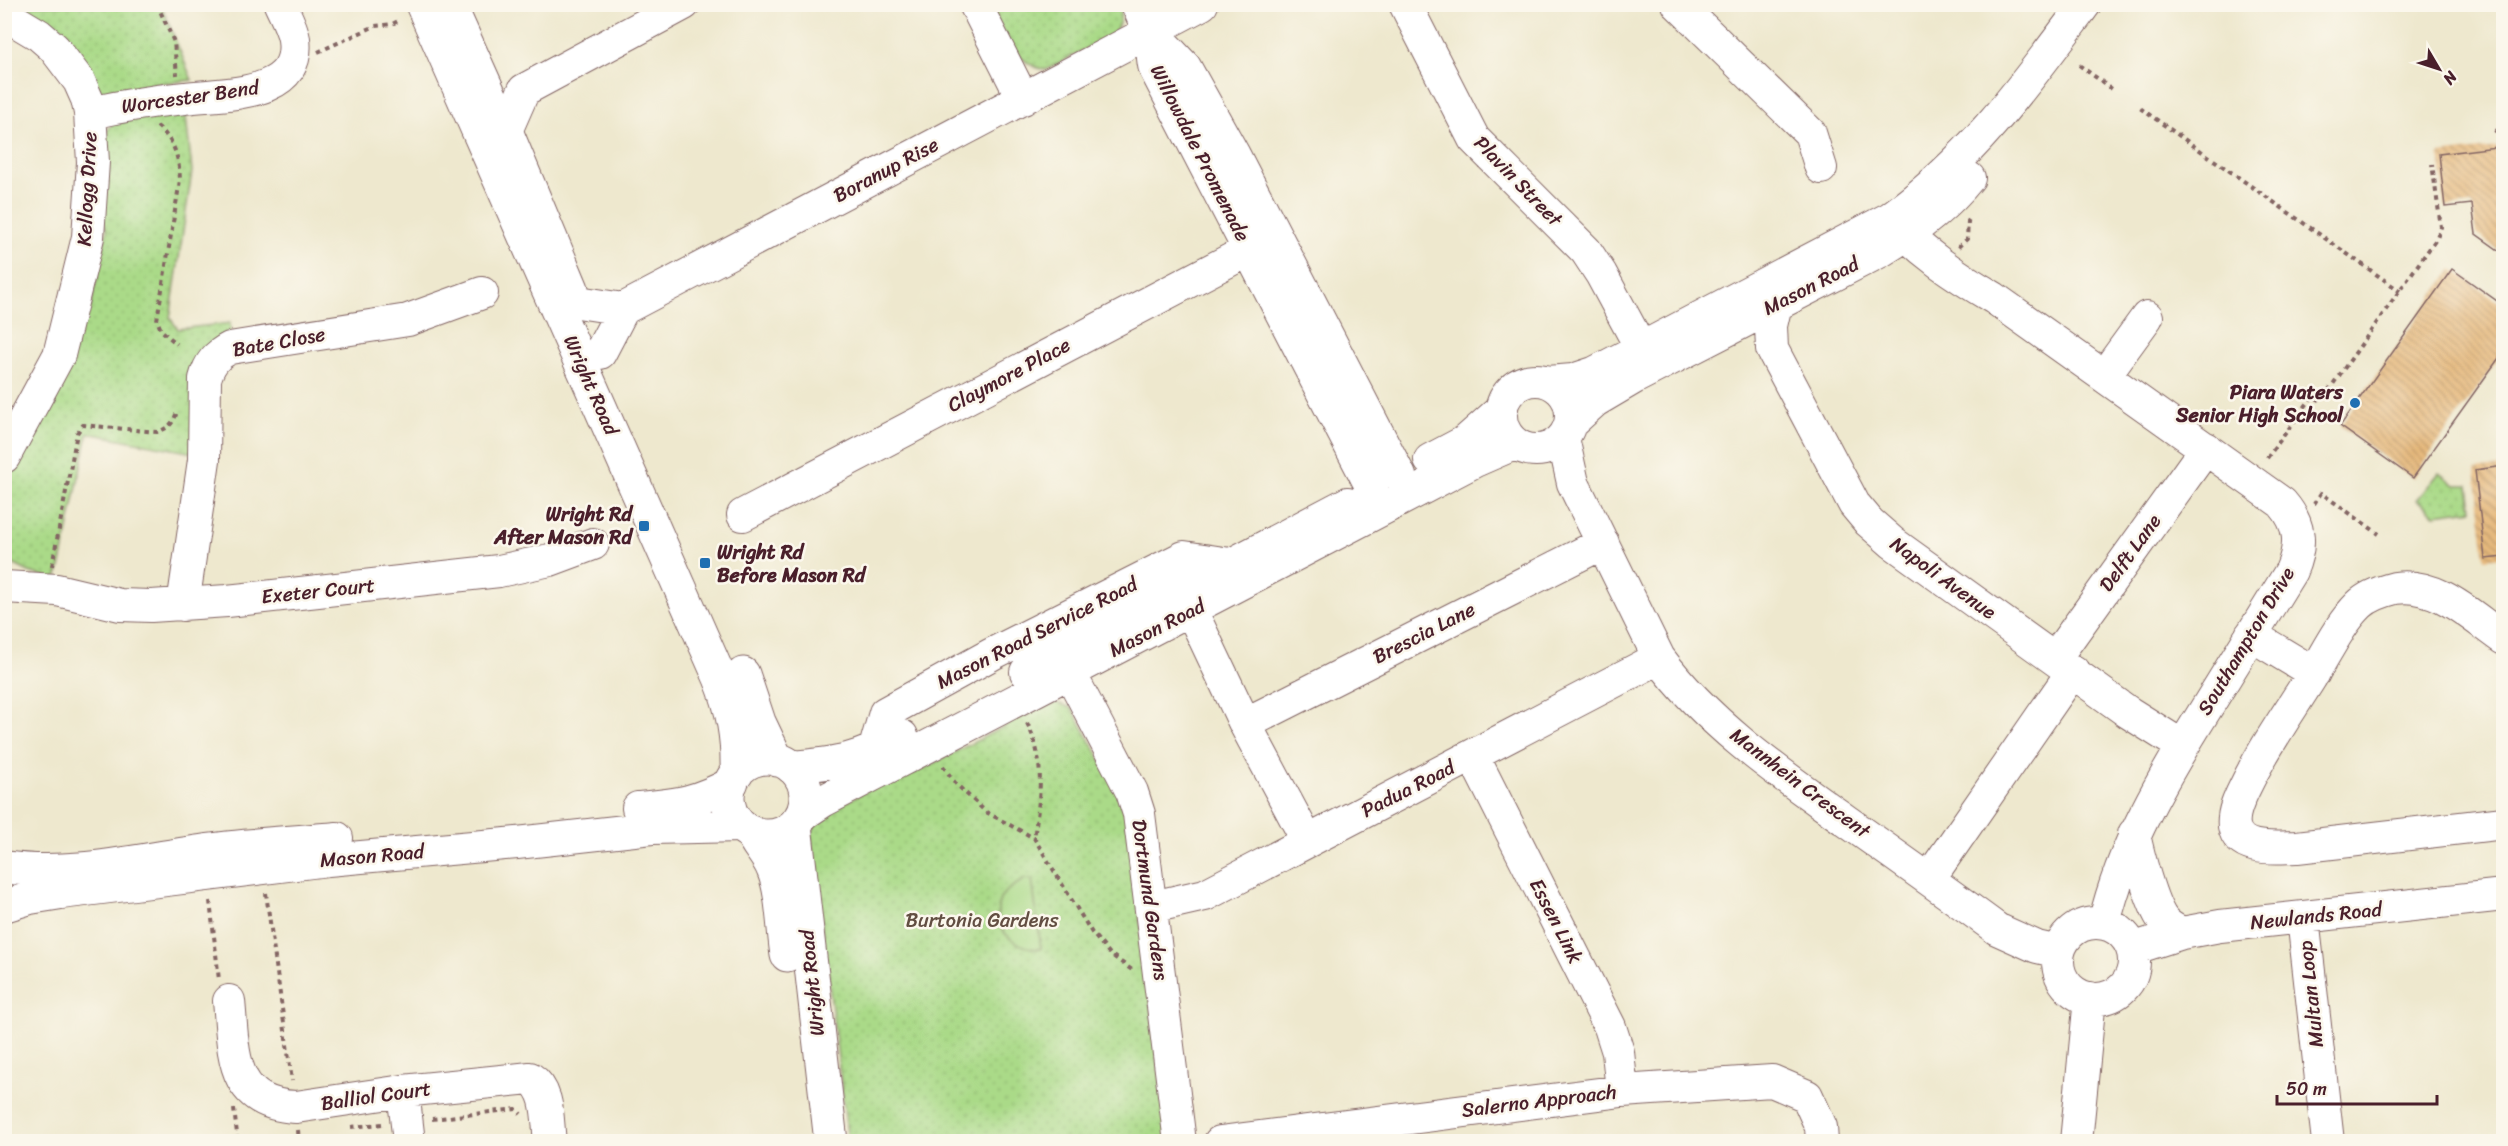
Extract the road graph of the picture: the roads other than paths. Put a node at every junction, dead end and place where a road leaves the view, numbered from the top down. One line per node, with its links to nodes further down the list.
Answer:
1 (280, 4): 16 (street, Worcester Bend)
2 (449, 4): 13 (main road, Wright Road)
3 (684, 4): 14 (street)
4 (975, 4): 15 (street)
5 (1137, 4): 12 (street, Willowdale Promenade)
6 (1202, 4): 12 (street, Boranup Rise)
7 (1405, 4): 28 (street, Plavin Street)
8 (1678, 4): 18 (street)
9 (2085, 4): 19 (street, Mason Road)
10 (412, 12): 56 (main road, Wright Road)
11 (4, 14): 16 (street, Kellogg Drive)
12 (1151, 35): 15 (street, Boranup Rise); 20 (street, Willowdale Promenade)
13 (482, 78): 14 (street); 17 (main road, Wright Road)
14 (524, 90): 17 (street)
15 (1023, 99): 24 (street, Boranup Rise)
16 (90, 113): 35 (street, Kellogg Drive)
17 (506, 131): 22 (main road, Wright Road)
18 (1821, 168)
19 (1907, 220): 23 (street, Mason Road); 28 (street, Mason Road); 30 (street, Southampton Drive)
20 (1262, 243): 36 (street, Willowdale Promenade); 37 (street, Willowdale Promenade); 38 (street, Claymore Place)
21 (482, 293): 44 (street, Bate Close)
22 (578, 302): 24 (street); 29 (main road, Wright Road)
23 (1776, 304): 26 (street, Mason Road); 27 (street, Napoli Avenue)
24 (623, 309): 29 (street)
25 (2147, 317): 30 (street)
26 (1731, 328): 27 (street); 33 (street, Mason Road)
27 (1772, 349): 49 (street, Napoli Avenue)
28 (1642, 350): 31 (street, Mason Road)
29 (600, 352): 55 (main road, Wright Road)
30 (2104, 376): 34 (street, Southampton Drive)
31 (1548, 382): 32 (street); 33 (street)
32 (1502, 409): 33 (street); 36 (street, Mason Road)
33 (1546, 439): 39 (street, Mannhein Crescent); 45 (street, Mason Road)
34 (2206, 448): 46 (street, Southampton Drive); 49 (street, Delft Lane)
35 (4, 457)
36 (1401, 476): 37 (street, Mason Road)
37 (1373, 490): 55 (street, Mason Road)
38 (743, 515)
39 (1603, 543): 48 (street, Mannhein Crescent); 52 (street, Brescia Lane)
40 (593, 544): 44 (street, Exeter Court)
41 (4, 571): 42 (street, Exeter Court)
42 (45, 580): 43 (street, Exeter Court); 44 (street, Exeter Court)
43 (4, 587)
44 (183, 605)
45 (1191, 610): 51 (street, Mason Road); 52 (street)
46 (2251, 635): 50 (street); 53 (street, Southampton Drive)
47 (2504, 639): 50 (street)
48 (1659, 658): 54 (street, Padua Road); 63 (street, Mannhein Crescent)
49 (2064, 665): 53 (street, Napoli Avenue); 63 (street, Delft Lane)
50 (2314, 673): 58 (street)
51 (1070, 674): 57 (street, Mason Road); 66 (street, Dortmund Gardens)
52 (1245, 724): 61 (street)
53 (2182, 746): 60 (street, Southampton Drive)
54 (1473, 756): 61 (street, Padua Road); 75 (street, Essen Link)
55 (784, 763): 56 (main road); 57 (main road)
56 (735, 778): 59 (main road); 62 (street, Mason Road)
57 (798, 820): 59 (main road); 80 (main road, Wright Road)
58 (2504, 823)
59 (746, 829): 65 (street, Mason Road); 79 (main road, Wright Road)
60 (2134, 834): 68 (street, Southampton Drive); 69 (street)
61 (1307, 840): 66 (street, Padua Road)
62 (4, 867)
63 (1929, 879): 71 (street, Mannhein Crescent)
64 (2504, 895): 67 (street, Newlands Road)
65 (4, 906)
66 (1152, 907): 81 (street, Dortmund Gardens)
67 (2303, 918): 69 (street, Newlands Road); 85 (street, Multan Loop)
68 (2104, 924): 70 (street); 71 (street)
69 (2182, 933): 70 (street, Newlands Road)
70 (2132, 949): 72 (street)
71 (2059, 952): 72 (street)
72 (2090, 998): 84 (street)
73 (228, 1001): 74 (street, Balliol Court)
74 (403, 1091): 77 (street); 78 (street, Balliol Court)
75 (1622, 1091): 76 (street, Salerno Approach); 83 (street, Salerno Approach)
76 (1310, 1136): 82 (street, Salerno Approach)
77 (410, 1142)
78 (550, 1142)
79 (810, 1142)
80 (831, 1142)
81 (1180, 1142)
82 (1220, 1142)
83 (1822, 1142)
84 (2076, 1142)
85 (2328, 1142)

